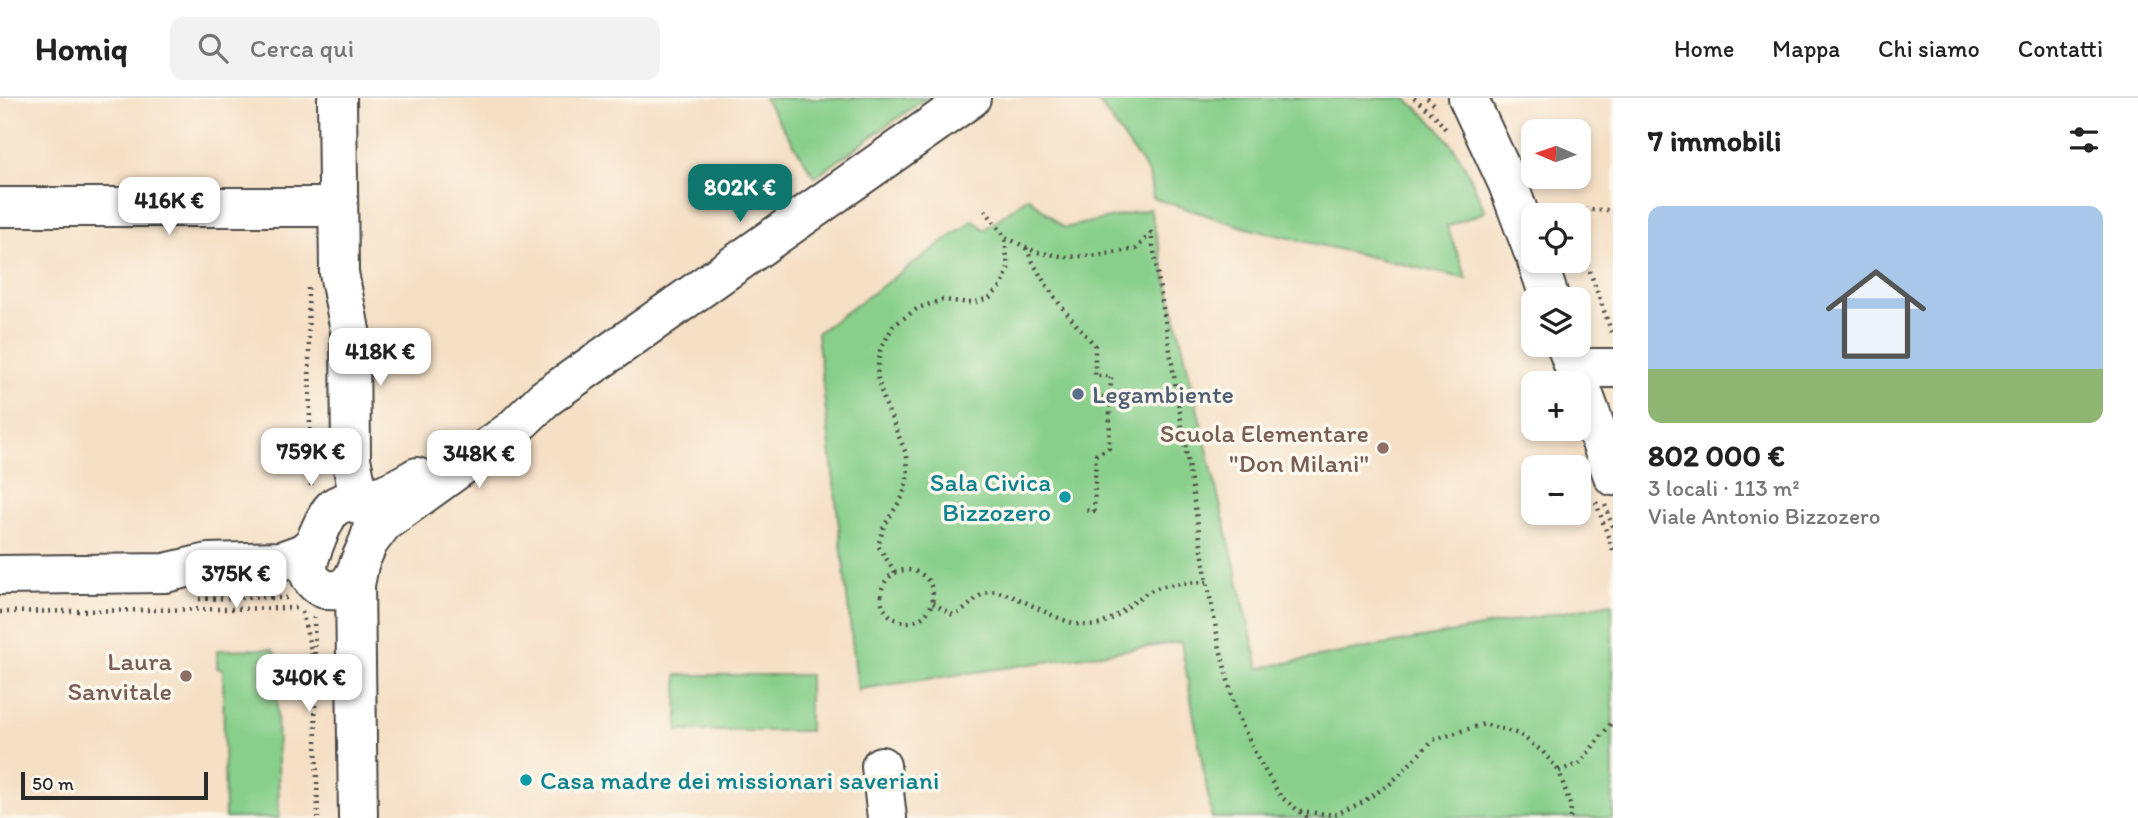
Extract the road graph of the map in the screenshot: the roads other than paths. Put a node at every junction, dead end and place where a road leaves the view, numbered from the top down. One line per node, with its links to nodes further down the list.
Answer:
1 (337, 98): 8 (street)
2 (971, 98): 13 (street)
3 (1447, 98): 6 (street)
4 (1468, 98): 6 (street)
5 (1485, 98): 6 (street)
6 (1494, 154): 9 (street)
7 (0, 207): 8 (street)
8 (338, 207): 10 (street)
9 (1521, 221)
10 (339, 273): 14 (street); 17 (street)
11 (1571, 358): 12 (street); 16 (street)
12 (1613, 368)
13 (544, 399): 15 (street); 17 (street)
14 (350, 428): 15 (street); 17 (street)
15 (427, 470): 17 (street)
16 (1613, 476)
17 (351, 525): 18 (street); 20 (street); 23 (street)
18 (165, 573): 19 (street); 20 (street)
19 (0, 575)
20 (323, 589): 22 (street)
21 (881, 766): 24 (street)
22 (341, 818)
23 (358, 818)
24 (887, 818)

